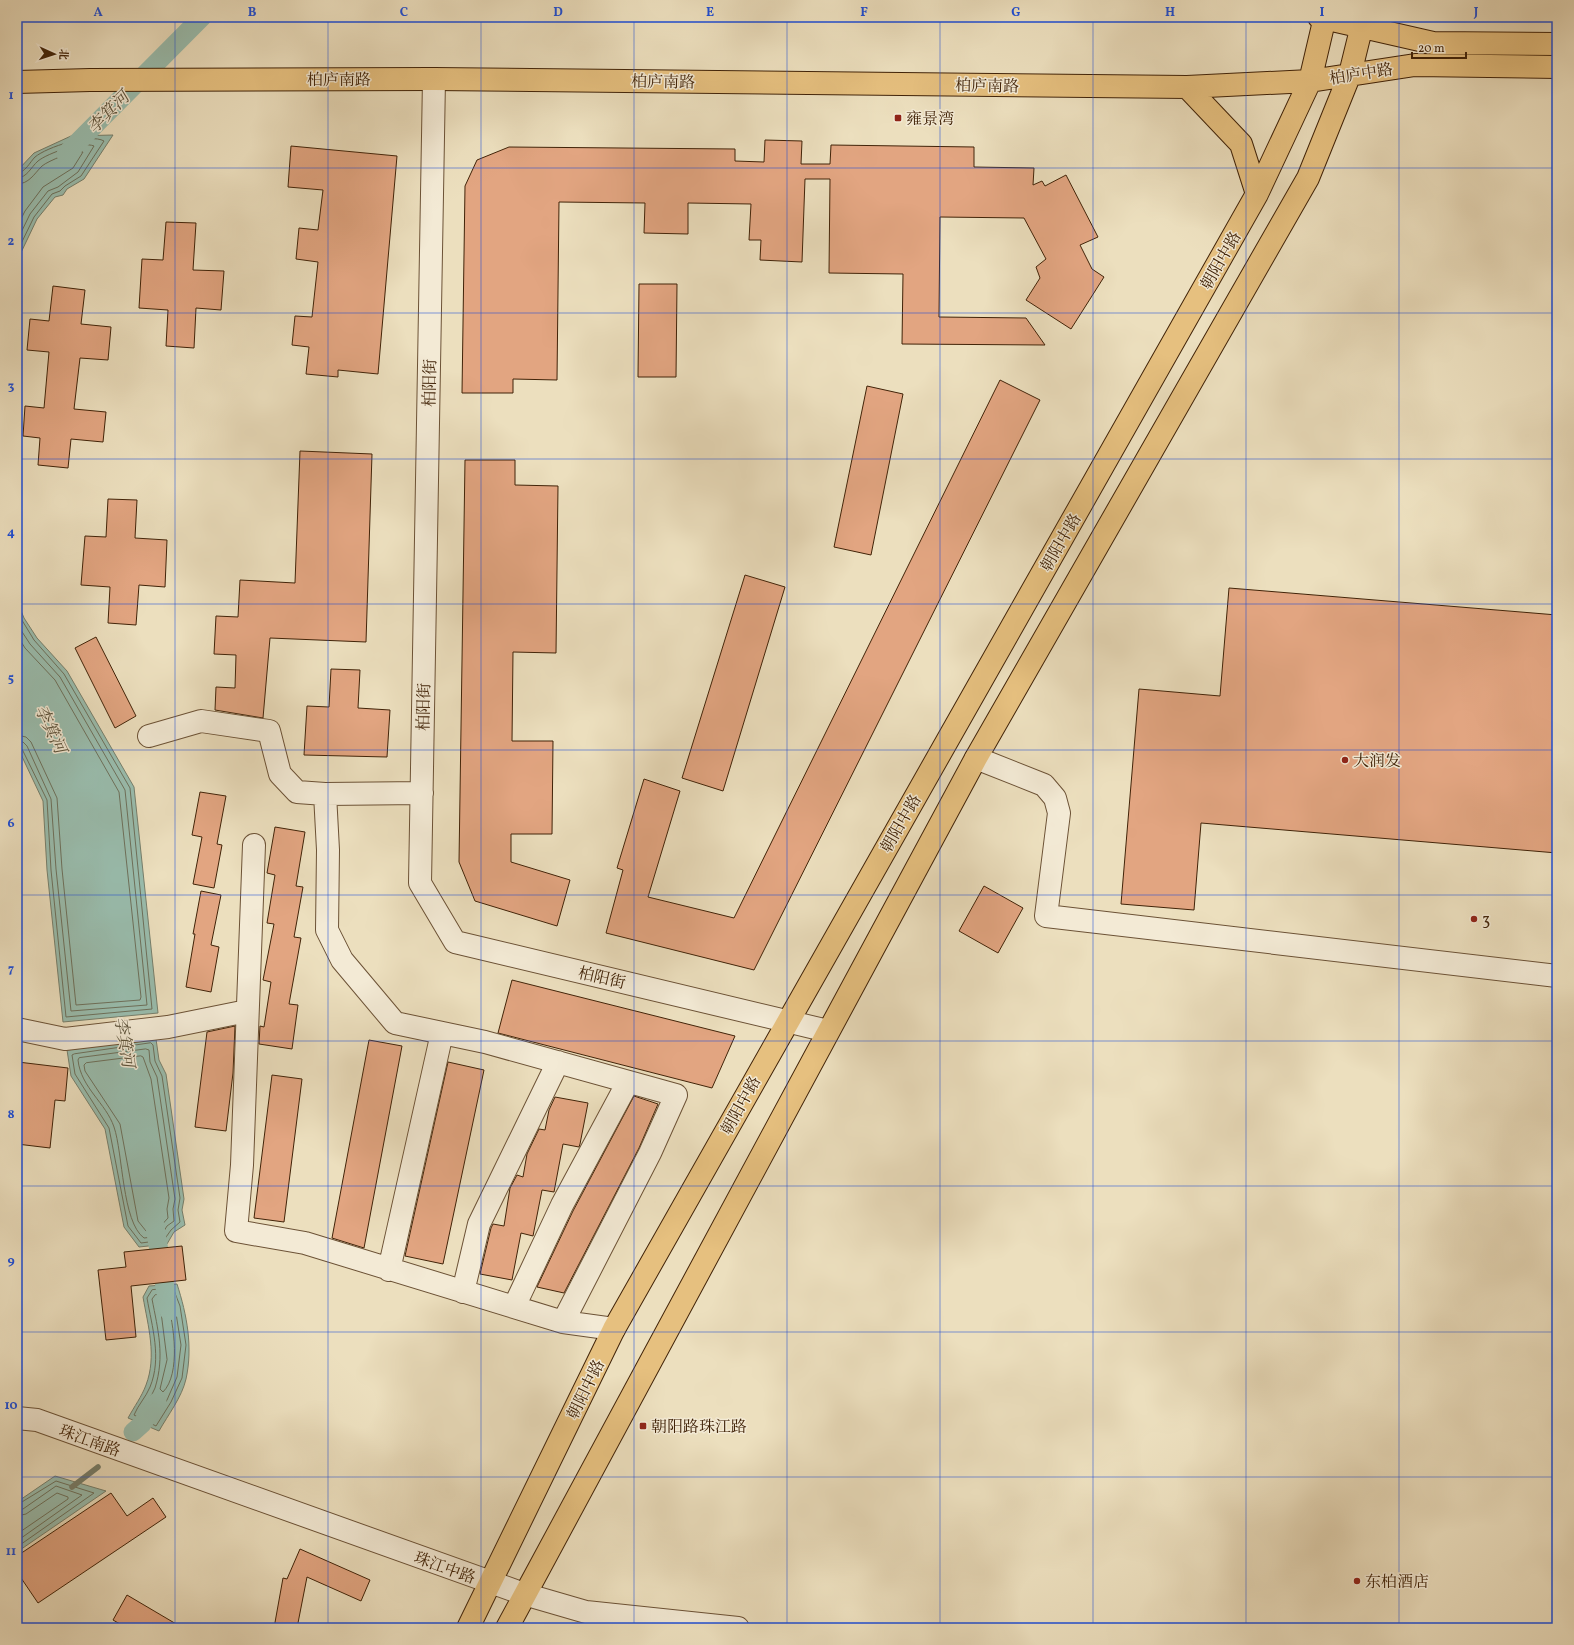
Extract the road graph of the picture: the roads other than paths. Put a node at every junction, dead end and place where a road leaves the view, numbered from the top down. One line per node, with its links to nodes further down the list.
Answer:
1 (1323, 17): 2 (main road); 7 (main road, 朝阳中路)
2 (1363, 22): 3 (main road); 5 (main road)
3 (1557, 44)
4 (1557, 67): 5 (main road, 柏庐中路)
5 (1350, 74): 7 (main road, 柏庐中路); 12 (main road)
6 (434, 79): 8 (main road, 柏庐南路); 9 (main road, 柏庐南路); 14 (street, 柏阳街)
7 (1310, 81): 9 (main road, 柏庐南路); 10 (main road, 朝阳中路)
8 (17, 82)
9 (1187, 87): 10 (main road)
10 (1257, 194): 18 (main road, 朝阳中路)
11 (149, 736): 13 (street)
12 (976, 758): 16 (street); 20 (main road)
13 (325, 794): 14 (street); 21 (street)
14 (422, 794): 18 (street, 柏阳街)
15 (254, 845): 17 (street)
16 (1557, 976)
17 (247, 1011): 19 (street); 24 (street)
18 (788, 1021): 20 (street, 柏阳街); 28 (main road, 朝阳中路)
19 (17, 1029)
20 (828, 1031): 32 (main road)
21 (442, 1033): 22 (street); 24 (street)
22 (558, 1062): 23 (street); 25 (street)
23 (628, 1082): 26 (street); 27 (street)
24 (389, 1270): 25 (street)
25 (463, 1292): 26 (street)
26 (514, 1307): 27 (street)
27 (563, 1322): 28 (street)
28 (614, 1329): 31 (main road, 朝阳中路)
29 (17, 1418): 30 (street, 珠江南路)
30 (162, 1466): 31 (street, 珠江中路)
31 (491, 1583): 32 (street, 珠江中路); 33 (main road, 朝阳中路)
32 (524, 1594): 34 (main road); 35 (street, 珠江中路)
33 (468, 1628)
34 (507, 1628)
35 (738, 1628)

